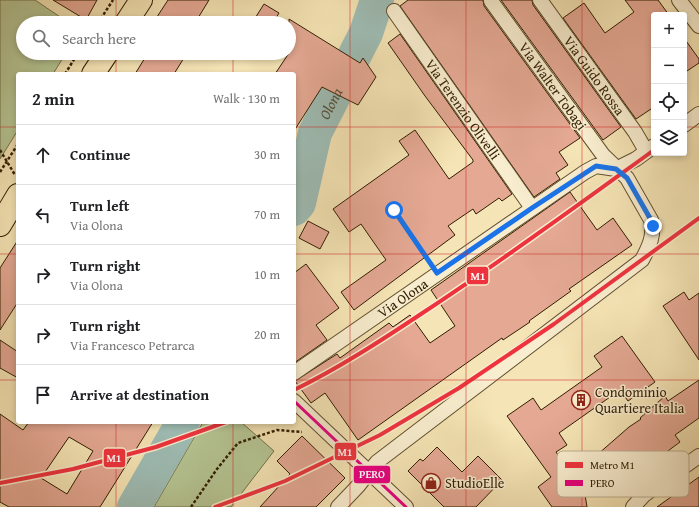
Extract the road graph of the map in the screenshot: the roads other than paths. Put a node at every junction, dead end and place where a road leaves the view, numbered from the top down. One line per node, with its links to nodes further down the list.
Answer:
1 (540, 0): 10 (street, Via Guido Rossa)
2 (679, 0): 5 (street)
3 (491, 1): 11 (street, Via Walter Tobagi)
4 (394, 11): 13 (street, Via Terenzio Olivelli)
5 (699, 26)
6 (102, 60): 7 (main road)
7 (94, 72)
8 (699, 114): 9 (street)
9 (687, 122)
10 (650, 149): 11 (street)
11 (616, 169): 13 (street, Via Olona); 19 (street, Via Walter Tobagi)
12 (16, 198): 14 (main road)
13 (532, 208): 15 (street, Via Olona)
14 (0, 225)
15 (296, 371)
16 (296, 403): 19 (street)
17 (699, 456): 18 (street)
18 (689, 463)
19 (369, 473): 21 (street, Via Walter Tobagi); 22 (street)
20 (643, 497): 23 (street)
21 (338, 507)
22 (406, 507)
23 (633, 507)

